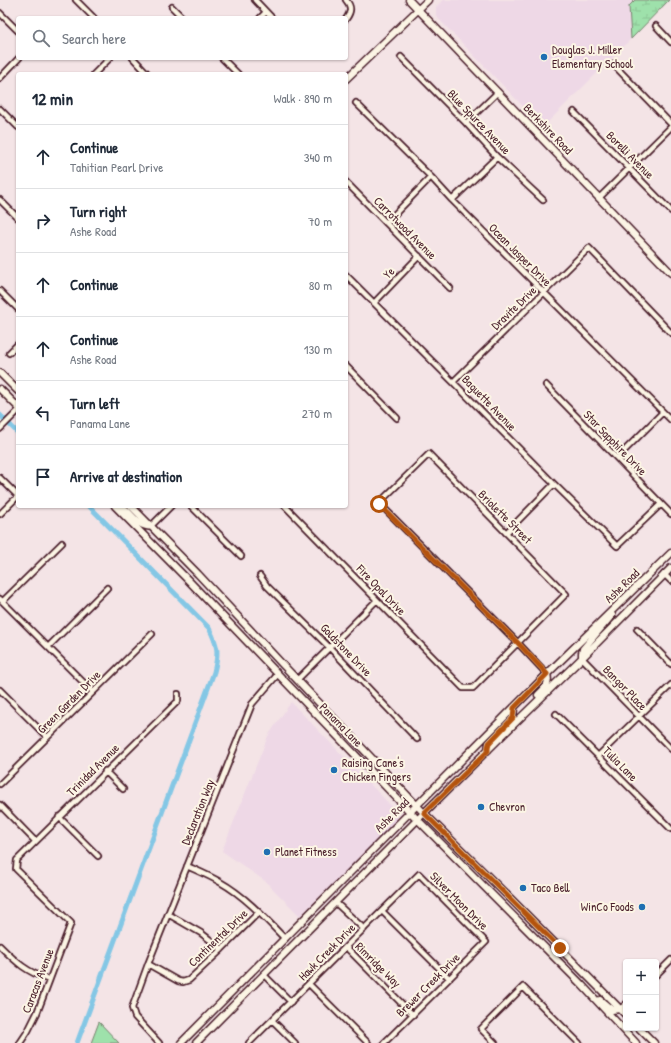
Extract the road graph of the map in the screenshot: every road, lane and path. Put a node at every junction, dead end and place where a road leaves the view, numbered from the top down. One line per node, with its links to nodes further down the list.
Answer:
1 (76, 0): 10 (street)
2 (255, 0): 8 (street)
3 (346, 0): 14 (street)
4 (409, 0): 7 (main road, Berkshire Road)
5 (428, 0): 7 (main road)
6 (172, 7): 11 (street)
7 (418, 9): 27 (main road); 29 (main road, Berkshire Road)
8 (266, 12): 12 (street); 13 (street)
9 (0, 13): 16 (street)
10 (92, 16)
11 (181, 16)
12 (262, 16)
13 (270, 16)
14 (348, 16)
15 (656, 26): 17 (street)
16 (16, 29)
17 (671, 42)
18 (401, 57): 33 (street, Blue Spurce Avenue)
19 (17, 60): 28 (street)
20 (108, 60): 24 (street)
21 (135, 60): 25 (street)
22 (224, 60): 26 (street)
23 (613, 64): 34 (street)
24 (96, 72)
25 (146, 72)
26 (236, 72)
27 (348, 77)
28 (0, 78)
29 (498, 92): 33 (street); 41 (main road, Berkshire Road)
30 (356, 103): 39 (street, Ocean Jasper Drive)
31 (0, 109): 35 (street)
32 (574, 112): 38 (street, Borelli Avenue)
33 (466, 123): 37 (street, Blue Spurce Avenue)
34 (671, 124)
35 (16, 125)
36 (671, 127): 38 (street)
37 (497, 156): 43 (street); 44 (street, Blue Spurce Avenue)
38 (629, 168): 41 (street); 45 (street, Borelli Avenue)
39 (431, 177): 43 (street, Ocean Jasper Drive); 47 (street)
40 (348, 184): 47 (street, Carrotwood Avenue)
41 (599, 198): 49 (main road, Berkshire Road)
42 (0, 200): 46 (street)
43 (452, 200): 53 (street, Ocean Jasper Drive)
44 (542, 200)
45 (671, 211)
46 (16, 216)
47 (386, 223): 48 (street, Carrotwood Avenue)
48 (419, 256): 51 (street, Carrotwood Avenue); 54 (street, Ye)
49 (671, 273)
50 (348, 277): 54 (street, Baguette Avenue)
51 (450, 288)
52 (0, 291): 55 (street)
53 (544, 293): 56 (street, Dravite Drive); 61 (street, Dravite Drive); 66 (street, Ocean Jasper Drive)
54 (374, 303): 61 (street, Baguette Avenue)
55 (16, 307)
56 (671, 333)
57 (16, 346): 58 (street)
58 (10, 353)
59 (348, 368): 68 (street)
60 (0, 373): 64 (main road)
61 (453, 382): 73 (street, Baguette Avenue)
62 (546, 385): 71 (street, Star Sapphire Drive)
63 (0, 389): 65 (main road)
64 (16, 389)
65 (16, 405)
66 (663, 412): 69 (street, Ocean Jasper Drive); 71 (street)
67 (16, 413): 70 (street)
68 (397, 418)
69 (671, 420)
70 (0, 428)
71 (617, 458): 76 (street, Star Sapphire Drive)
72 (0, 478): 74 (street)
73 (554, 484): 76 (street, Baguette Avenue); 86 (street)
74 (16, 494)
75 (16, 498): 83 (street)
76 (662, 504): 84 (street, Star Sapphire Drive)
77 (117, 508): 105 (main road, Panama Lane)
78 (124, 508): 85 (main road)
79 (133, 508): 85 (main road, Panama Lane)
80 (168, 508): 85 (street)
81 (193, 508): 89 (street)
82 (287, 508): 96 (street, Fire Opal Drive)
83 (0, 514)
84 (671, 514)
85 (151, 526): 107 (main road, Panama Lane)
86 (506, 533): 100 (street, Briolette Street); 100 (street, Briolette Street)
87 (62, 543): 95 (street)
88 (671, 553): 97 (main road, Ashe Road)
89 (241, 556)
90 (671, 568): 91 (main road, Ashe Road)
91 (664, 574): 93 (street); 103 (main road, Ashe Road)
92 (260, 576): 102 (street, Goldstone Drive)
93 (671, 581)
94 (107, 588): 101 (street)
95 (1, 600): 101 (street)
96 (377, 600): 100 (street, Fire Opal Drive); 102 (street)
97 (615, 608): 103 (main road); 106 (main road, Ashe Road)
98 (637, 629): 104 (street)
99 (152, 634): 110 (street, Green Garden Drive)
100 (518, 643): 106 (street)
101 (48, 647): 110 (street)
102 (330, 648): 107 (street); 117 (street, Goldstone Drive)
103 (582, 658): 114 (main road, Ashe Road); 115 (street, Bangor Place)
104 (671, 664)
105 (278, 674): 107 (main road); 126 (main road, Panama Lane); 133 (street, Declaration Way)
106 (547, 674): 112 (main road, Ashe Road); 114 (main road)
107 (297, 680): 125 (main road, Panama Lane)
108 (671, 685): 115 (street)
109 (0, 690): 116 (street)
110 (93, 692): 116 (street, Green Garden Drive)
111 (178, 694): 121 (street, Trinidad Avenue)
112 (514, 708): 119 (main road); 125 (main road, Ashe Road)
113 (556, 714): 120 (street, Tulia Lane)
114 (522, 716): 119 (main road, Ashe Road)
115 (639, 716): 118 (street, Bangor Place); 120 (street)
116 (47, 737): 122 (street, Green Garden Drive)
117 (417, 738)
118 (671, 749)
119 (488, 751): 127 (main road, Ashe Road)
120 (598, 756): 130 (street, Tulia Lane)
121 (105, 772): 123 (street); 128 (street, Trinidad Avenue)
122 (0, 784)
123 (123, 789)
124 (0, 805): 131 (street)
125 (417, 805): 126 (main road, Ashe Road); 127 (main road, Panama Lane)
126 (410, 812): 129 (main road, Panama Lane); 141 (main road, Ashe Road)
127 (424, 813): 129 (main road, Ashe Road); 156 (main road, Panama Lane)
128 (59, 817): 131 (street, Trinidad Avenue); 132 (street)
129 (418, 820): 135 (main road, Ashe Road); 153 (main road, Panama Lane)
130 (671, 829)
131 (36, 841): 139 (street, Trinidad Avenue)
132 (98, 856)
133 (187, 866): 137 (street); 138 (street, Declaration Way)
134 (419, 874): 136 (street, Hawk Creek Drive); 142 (street, Silver Moon Drive)
135 (336, 903): 140 (street); 149 (main road, Ashe Road)
136 (382, 911): 140 (street, Hawk Creek Drive); 150 (street)
137 (259, 912): 141 (street); 145 (street, Continental Drive)
138 (168, 914): 145 (street); 147 (street, Declaration Way)
139 (71, 923): 151 (street, Caracas Avenue)
140 (364, 929): 144 (street, Hawk Creek Drive)
141 (285, 939): 163 (main road, Ashe Road)
142 (486, 942): 150 (street, Brewer Creek Drive)
143 (0, 946): 151 (street)
144 (346, 947): 152 (street, Hawk Creek Drive); 158 (street, Rimridge Way)
145 (222, 949): 147 (street, Continental Drive)
146 (671, 960): 148 (street)
147 (148, 964): 162 (street, Declaration Way)
148 (659, 972)
149 (264, 975): 154 (street); 164 (main road, Ashe Road)
150 (449, 978): 158 (street, Brewer Creek Drive)
151 (49, 980): 161 (street, Caracas Avenue)
152 (309, 984): 154 (street, Hawk Creek Drive); 167 (street)
153 (582, 985): 156 (main road); 171 (main road, Panama Lane)
154 (291, 1002): 159 (street, Hawk Creek Drive)
155 (623, 1006): 156 (street)
156 (620, 1009): 157 (main road, Panama Lane)
157 (623, 1012)
158 (412, 1014): 168 (street, Brewer Creek Drive)
159 (272, 1020): 165 (street, Hawk Creek Drive); 166 (street)
160 (642, 1031): 172 (main road)
161 (20, 1043)
162 (160, 1043)
163 (181, 1043)
164 (196, 1043)
165 (249, 1043)
166 (295, 1043)
167 (368, 1043)
168 (384, 1043)
169 (495, 1043): 170 (street)
170 (579, 1043)
171 (636, 1043)
172 (654, 1043)

